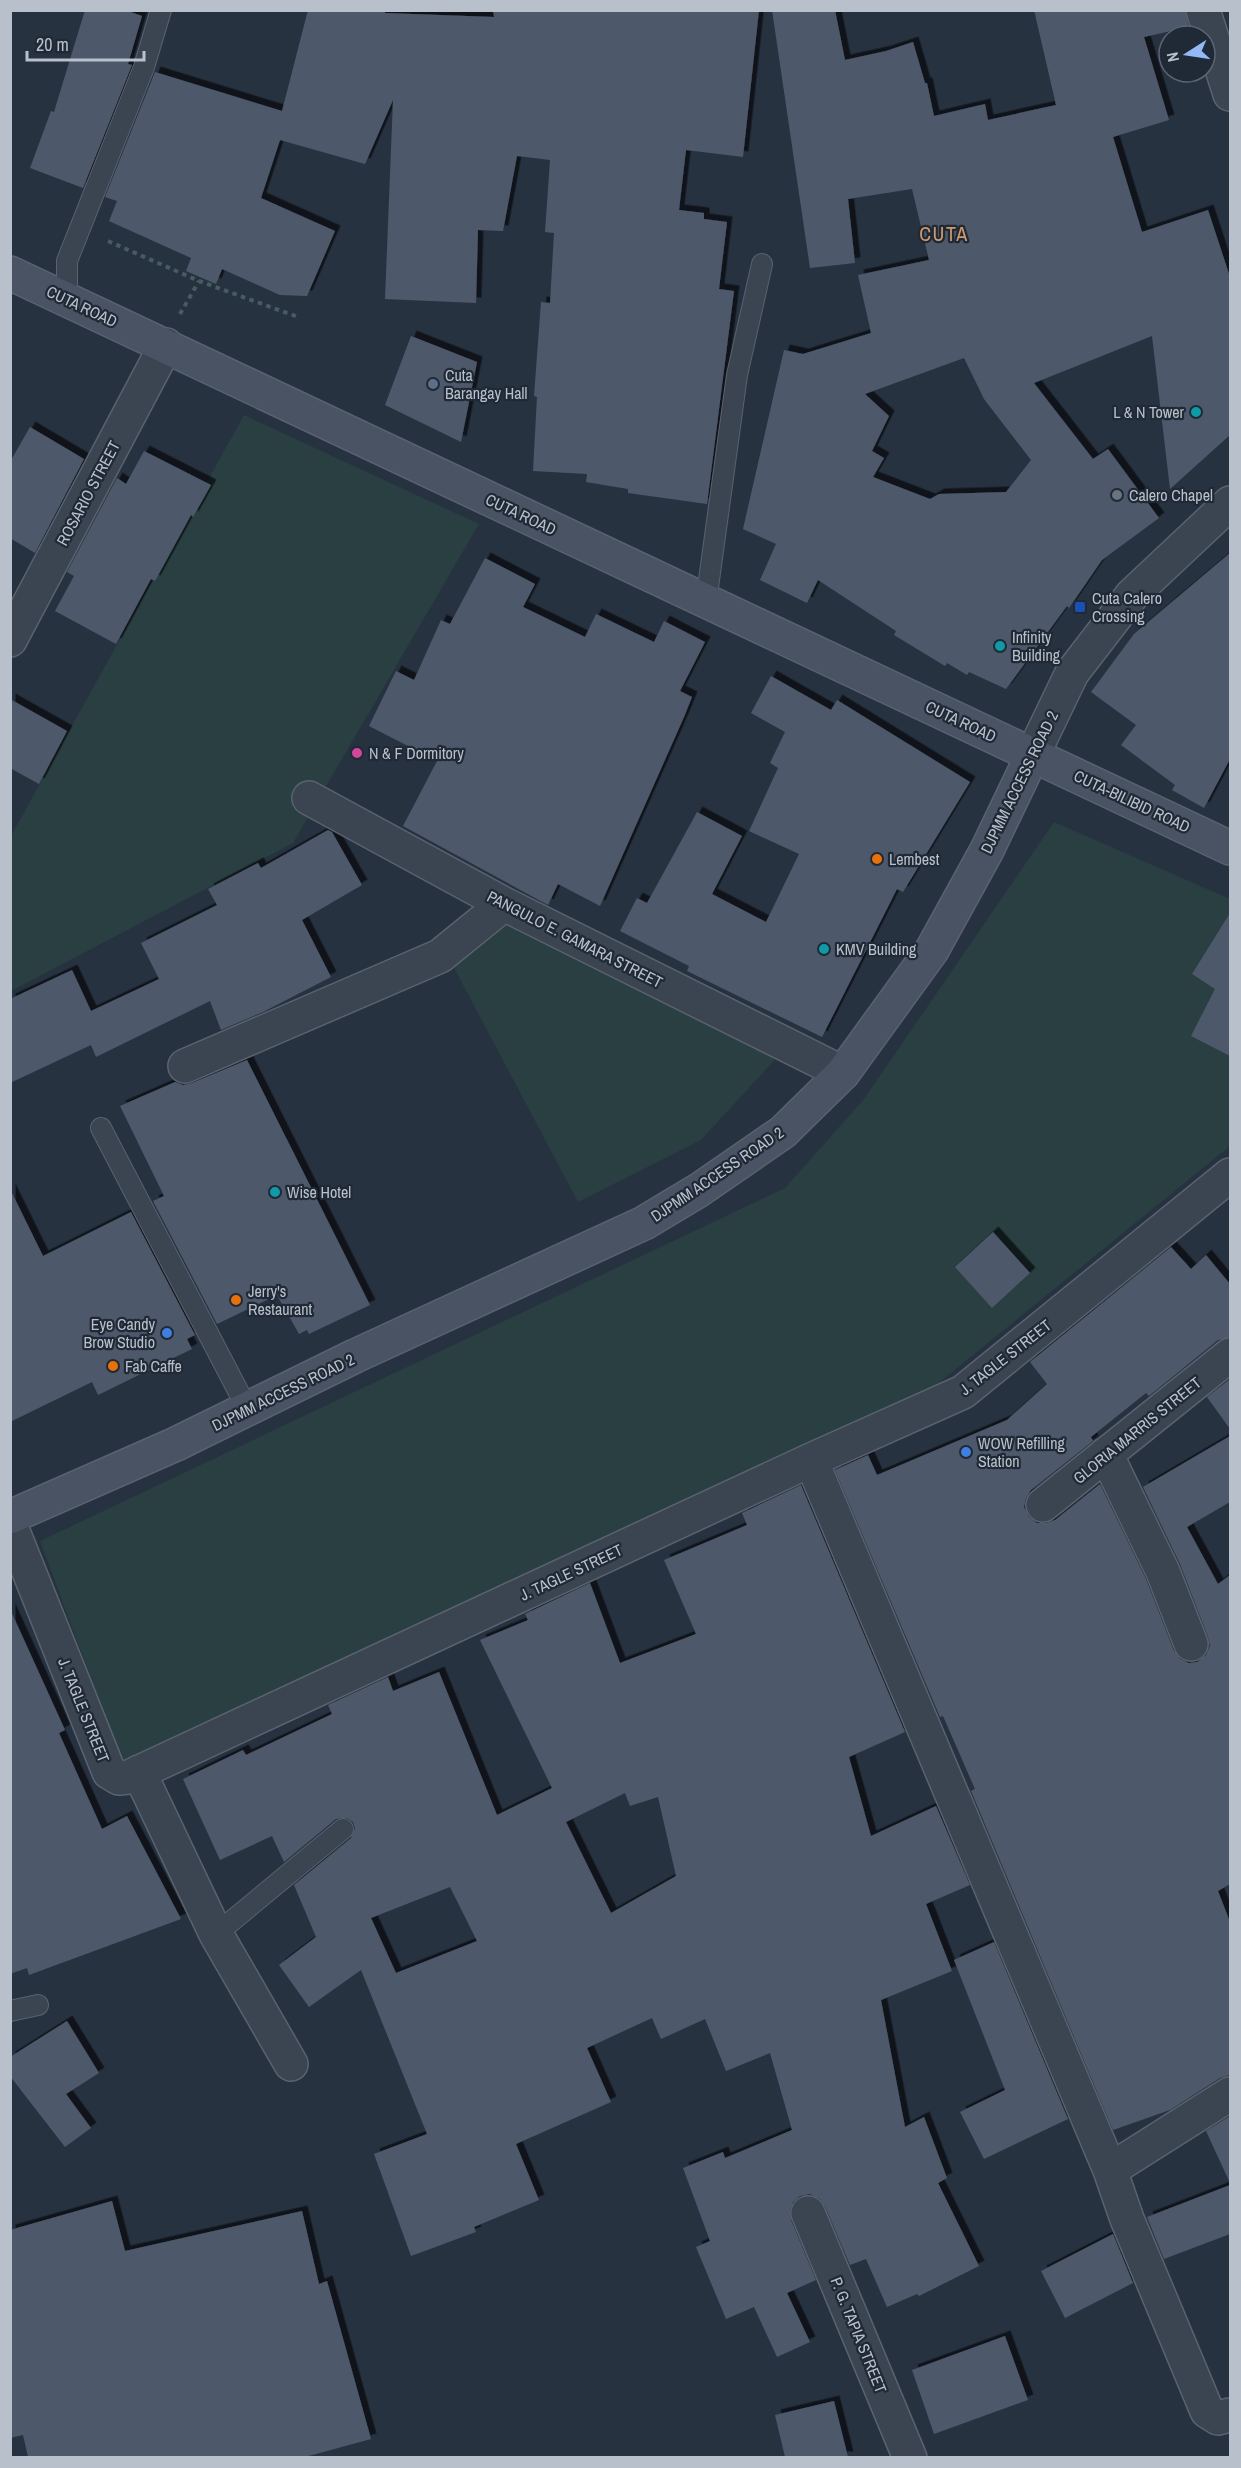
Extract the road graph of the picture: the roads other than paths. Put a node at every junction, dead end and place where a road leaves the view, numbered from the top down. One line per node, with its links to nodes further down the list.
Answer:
1 (161, 10): 6 (lane)
2 (1214, 22): 3 (street)
3 (1230, 94)
4 (762, 264): 9 (lane)
5 (10, 273): 6 (street, CUTA ROAD)
6 (67, 299): 7 (street, CUTA ROAD)
7 (165, 345): 9 (street, CUTA ROAD); 10 (street, ROSARIO STREET)
8 (1230, 503): 11 (street, DJPMM ACCESS ROAD 2)
9 (706, 602): 11 (street, CUTA ROAD)
10 (10, 640)
11 (1033, 754): 13 (street, CUTA-BILIBID ROAD); 16 (street, DJPMM ACCESS ROAD 2)
12 (309, 798): 14 (street, PANGULO E. GAMARA STREET)
13 (1230, 848)
14 (504, 904): 15 (street); 16 (street, PANGULO E. GAMARA STREET)
15 (185, 1066)
16 (843, 1073): 20 (street, DJPMM ACCESS ROAD 2)
17 (101, 1128): 20 (lane)
18 (1230, 1175): 22 (street, J. TAGLE STREET)
19 (1230, 1355): 21 (street, GLORIA MARRIS STREET)
20 (248, 1410): 24 (street, DJPMM ACCESS ROAD 2)
21 (1106, 1455): 23 (street, GLORIA MARRIS STREET); 26 (street)
22 (811, 1460): 27 (street, J. TAGLE STREET); 34 (street)
23 (1043, 1505)
24 (10, 1517)
25 (10, 1524): 27 (street, J. TAGLE STREET)
26 (1191, 1644)
27 (139, 1772): 29 (street)
28 (343, 1829): 29 (lane)
29 (216, 1934): 32 (street)
30 (38, 2005): 31 (lane)
31 (10, 2011)
32 (291, 2064)
33 (1230, 2094): 34 (street)
34 (1110, 2170): 36 (street)
35 (808, 2213): 37 (street, P. G. TAPIA STREET)
36 (1230, 2415)
37 (910, 2457)

